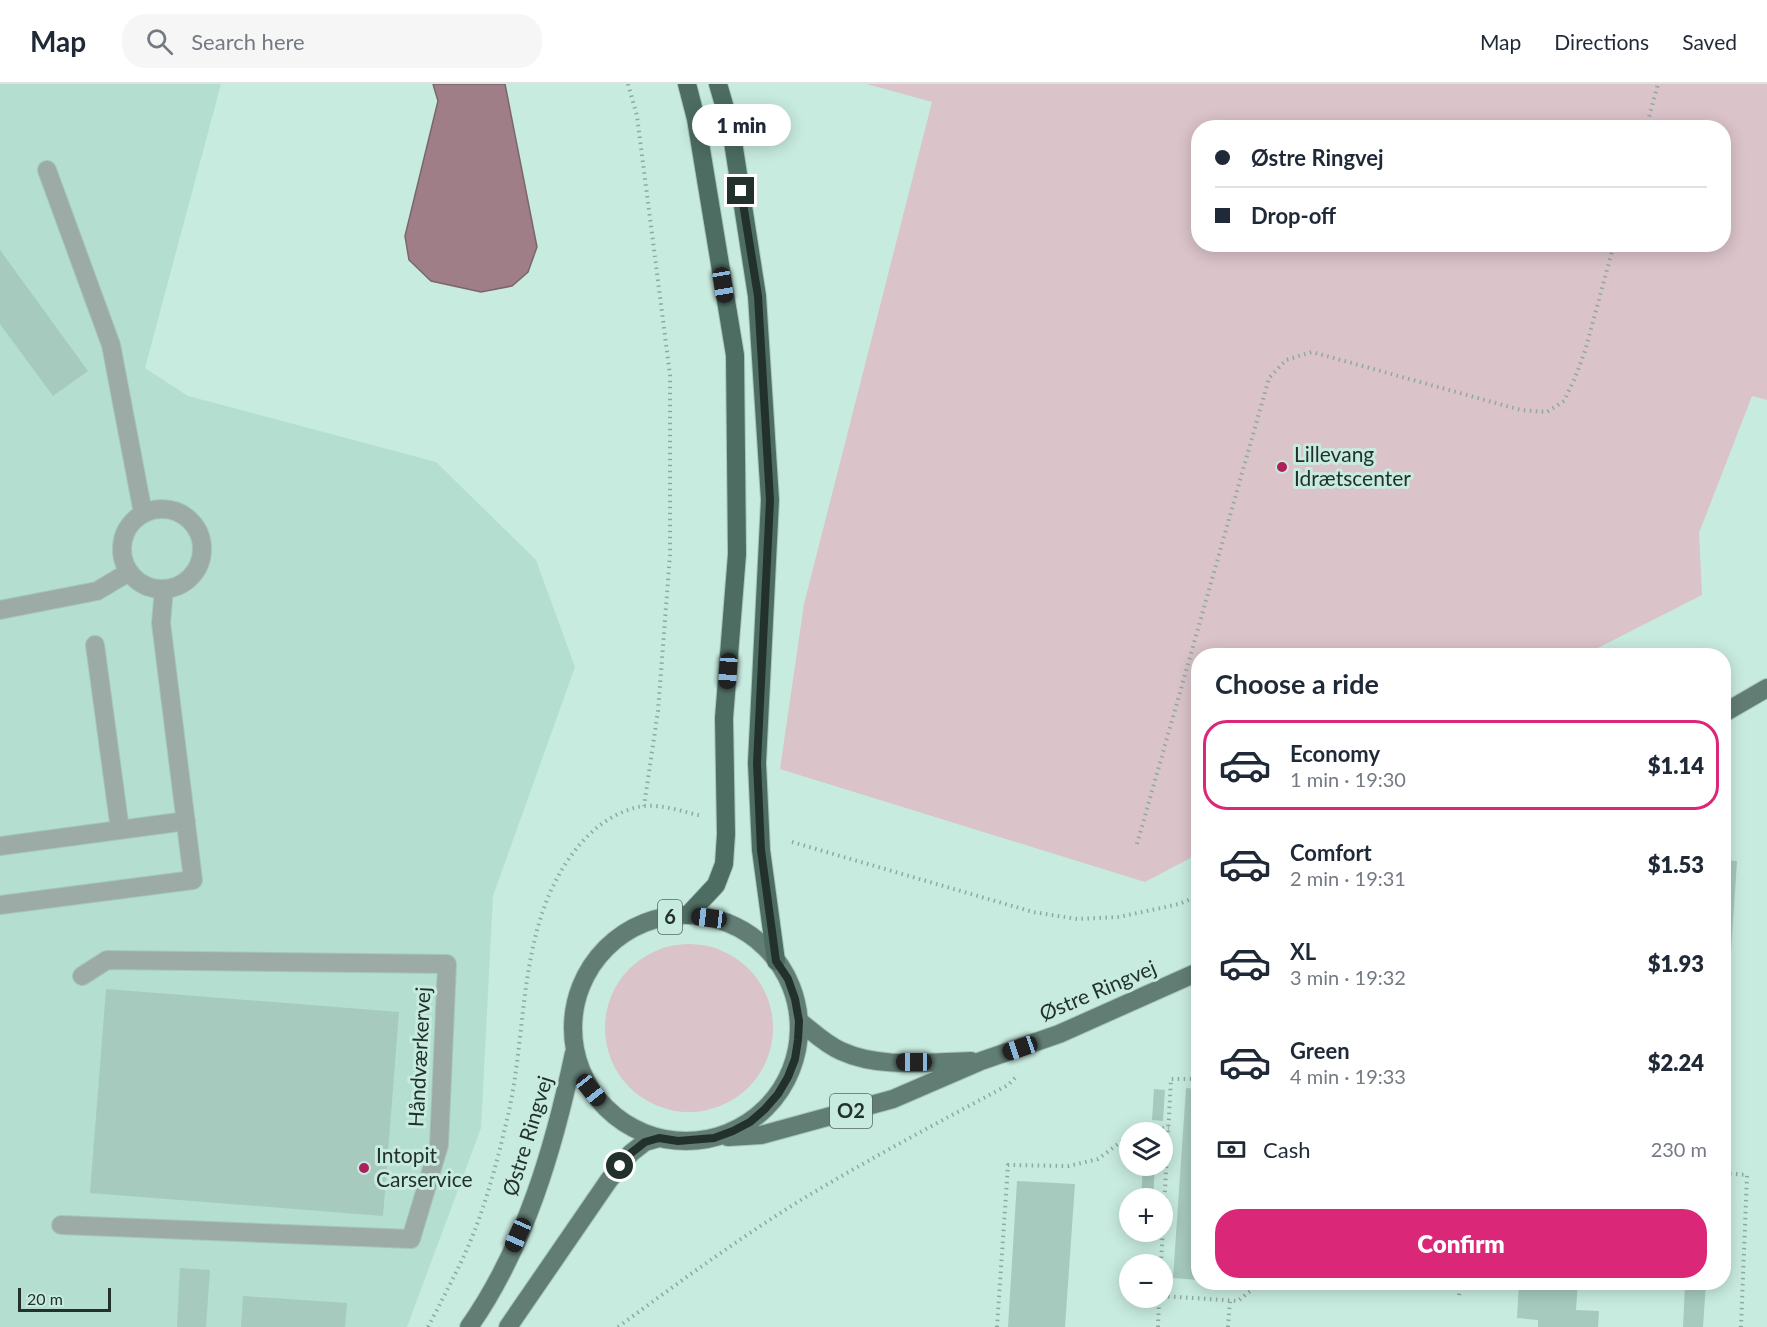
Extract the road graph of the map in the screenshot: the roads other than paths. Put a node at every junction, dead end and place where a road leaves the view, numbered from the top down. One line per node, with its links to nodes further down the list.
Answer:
1 (687, 84): 15 (highway, 6)
2 (718, 84): 16 (highway, 6)
3 (47, 170): 4 (street)
4 (143, 513): 5 (street); 6 (street)
5 (129, 572): 6 (street); 7 (street)
6 (164, 589): 11 (street)
7 (0, 610)
8 (95, 645): 12 (street)
9 (1767, 688): 10 (main road)
10 (1731, 709)
11 (186, 821): 12 (street); 14 (street)
12 (120, 830): 13 (street)
13 (0, 846)
14 (0, 905)
15 (688, 915): 16 (main road, 6); 20 (main road, 6)
16 (776, 961): 19 (main road, 6)
17 (1191, 975): 21 (main road, Østre Ringvej / O2)
18 (82, 976): 24 (street, Håndværkervej)
19 (799, 1021): 21 (main road, Østre Ringvej / O2); 23 (main road, 6)
20 (574, 1051): 22 (main road, 6); 25 (main road, Østre Ringvej / 6)
21 (981, 1061): 23 (main road, Østre Ringvej / O2)
22 (659, 1138): 23 (main road, 6); 26 (main road)
23 (714, 1138)
24 (61, 1225)
25 (469, 1327)
26 (507, 1327)

